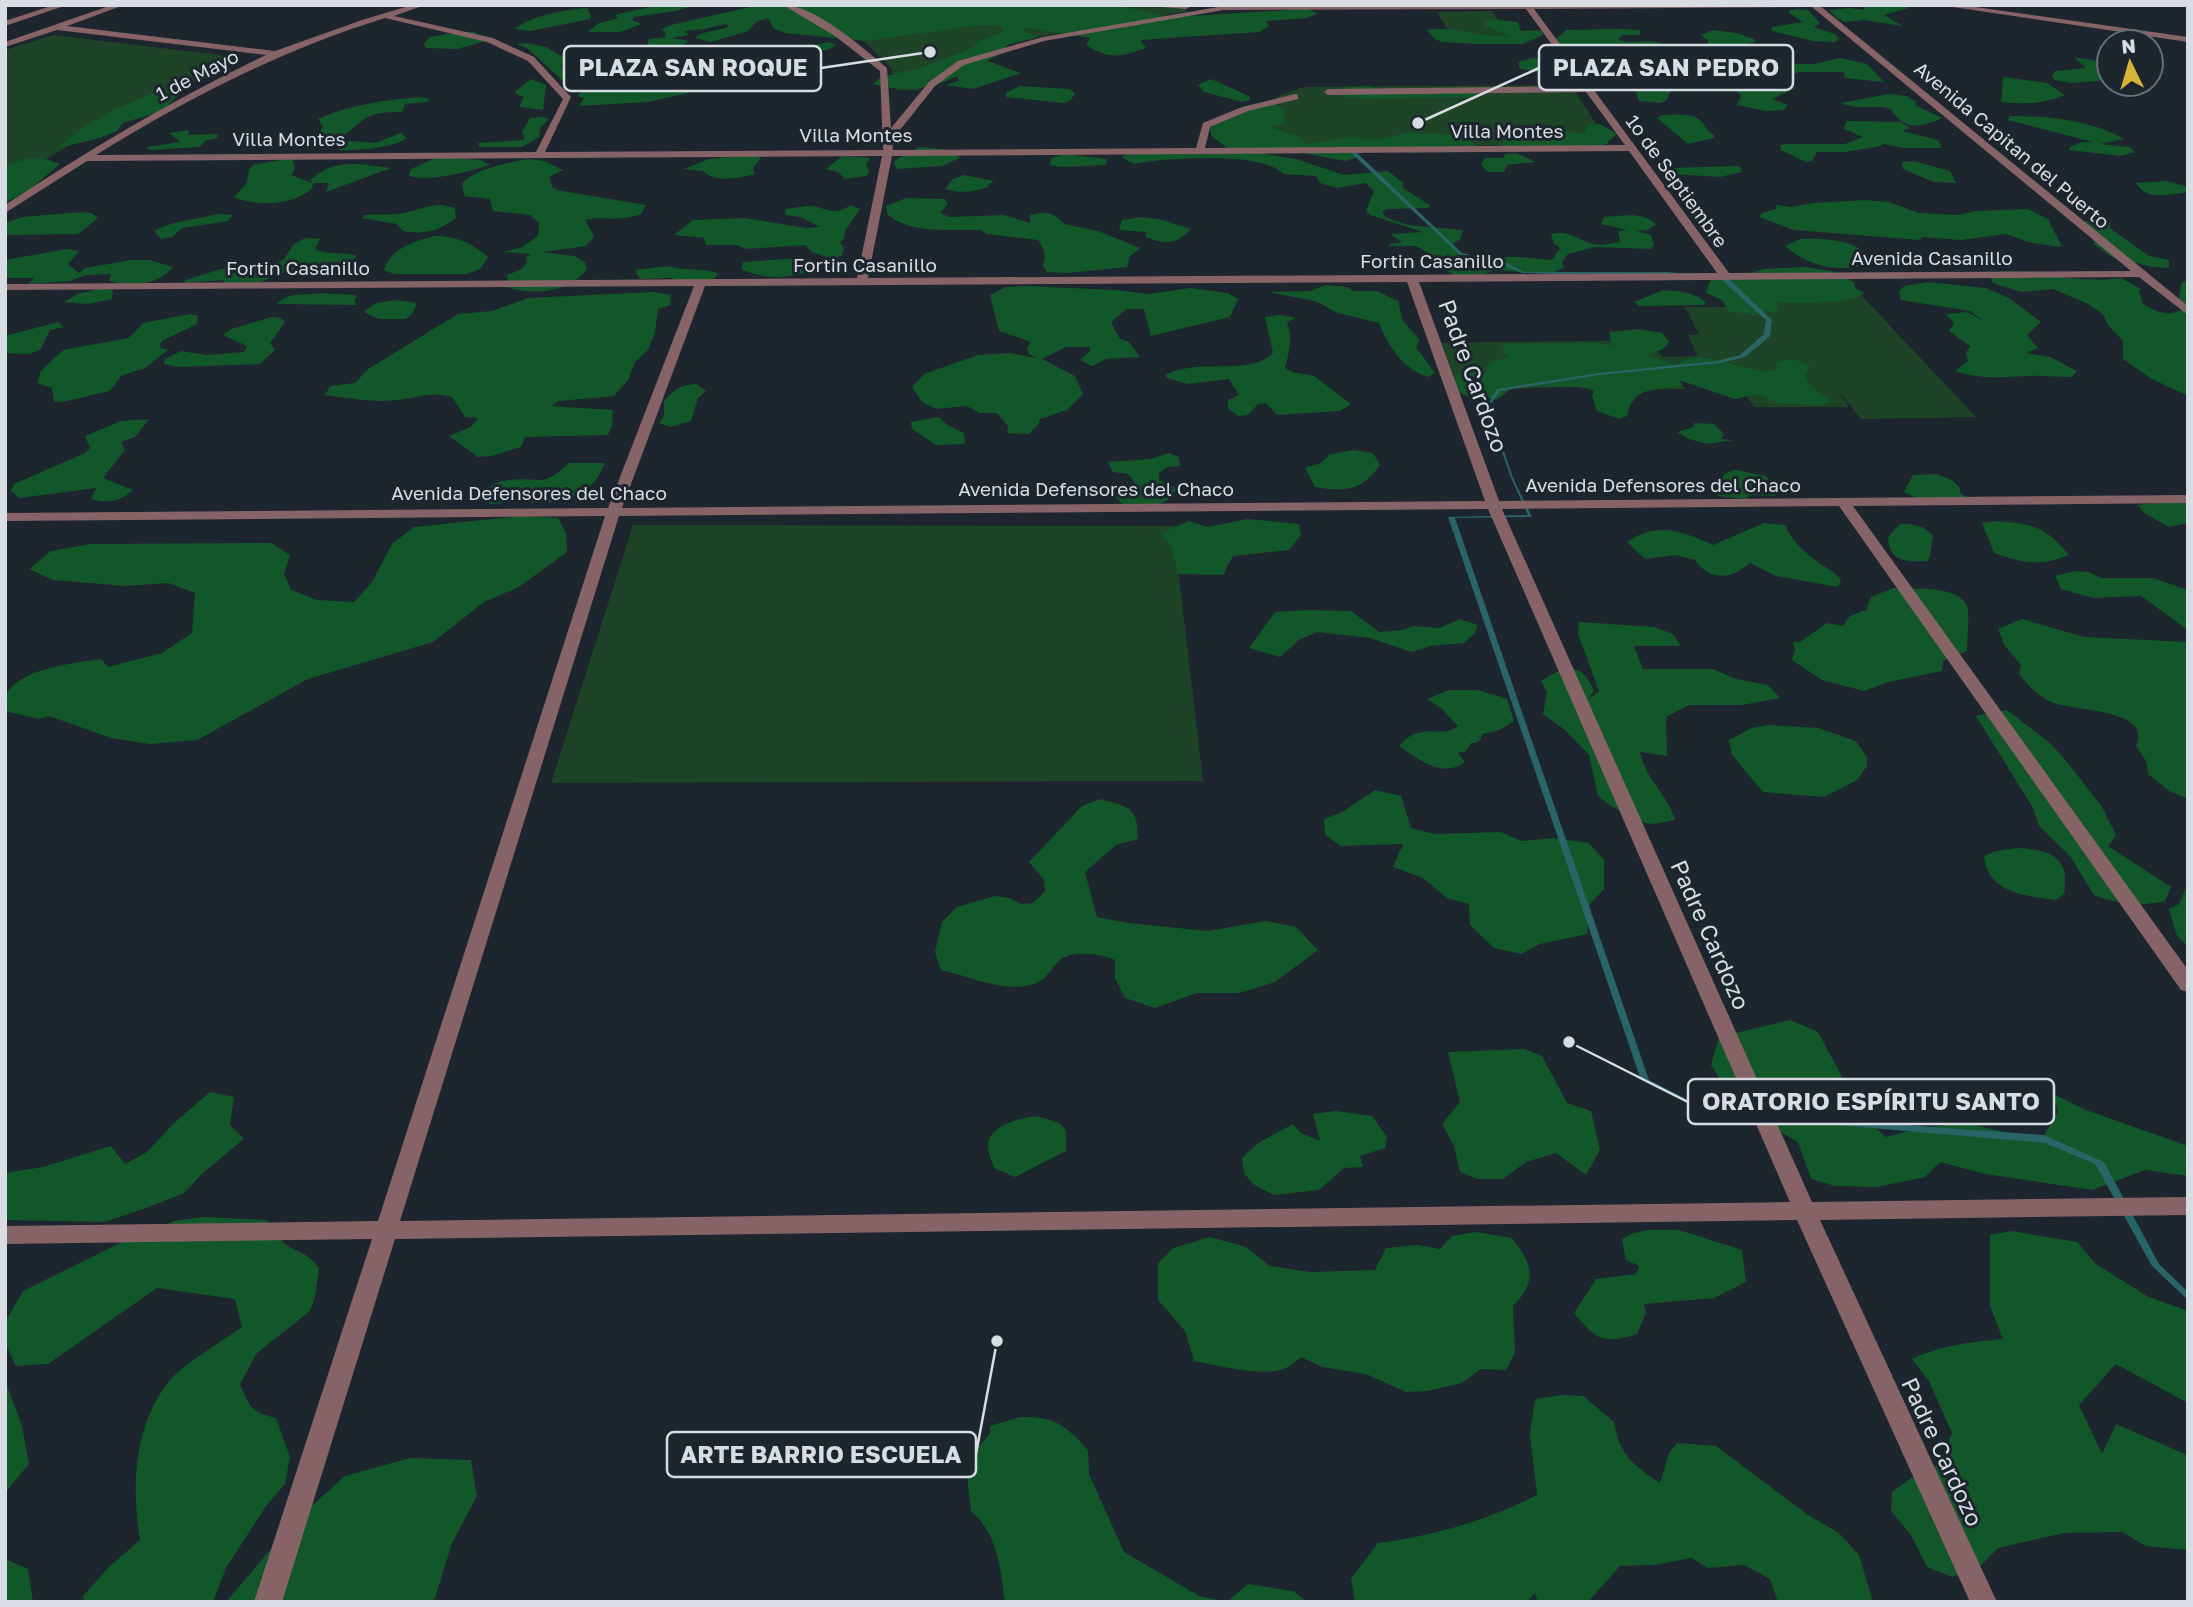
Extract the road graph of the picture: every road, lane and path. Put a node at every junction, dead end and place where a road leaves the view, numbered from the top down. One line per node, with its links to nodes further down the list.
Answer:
1 (63, 5): 11 (street)
2 (120, 5): 12 (street)
3 (421, 5): 10 (street, 1 de Mayo)
4 (787, 5): 19 (street)
5 (1143, 5): 9 (street)
6 (1815, 5): 8 (street); 26 (street, Avenida Capitan del Puerto)
7 (1943, 5): 13 (street)
8 (1527, 6): 9 (street); 16 (street, 1o de Septiembre)
9 (1224, 8): 19 (street)
10 (386, 16): 15 (street, 1 de Mayo); 23 (street)
11 (5, 24)
12 (54, 27): 14 (street); 15 (street)
13 (2188, 40)
14 (5, 46)
15 (275, 54): 24 (street, 1 de Mayo)
16 (1588, 89): 17 (street); 20 (street, 1o de Septiembre)
17 (1328, 92)
18 (1295, 97): 21 (street)
19 (887, 140): 22 (street)
20 (1630, 148): 21 (street, Villa Montes); 27 (street, 1o de Septiembre)
21 (1200, 150): 22 (street, Villa Montes)
22 (888, 152): 23 (street, Villa Montes); 29 (street)
23 (539, 155): 24 (street, Villa Montes)
24 (83, 158): 25 (street, 1 de Mayo)
25 (5, 211)
26 (2140, 274): 27 (street, Avenida Casanillo); 32 (street, Avenida Capitan del Puerto)
27 (1725, 276): 28 (street, Fortin Casanillo)
28 (1412, 279): 29 (street, Fortin Casanillo); 35 (street, Padre Cardozo)
29 (862, 282): 30 (street, Fortin Casanillo)
30 (701, 284): 31 (street, Fortin Casanillo); 36 (street)
31 (5, 288)
32 (2188, 312)
33 (2188, 499): 34 (street, Avenida Defensores del Chaco)
34 (1844, 503): 35 (street, Avenida Defensores del Chaco); 38 (street)
35 (1494, 506): 36 (street, Avenida Defensores del Chaco); 40 (street, Padre Cardozo)
36 (614, 511): 37 (street, Avenida Defensores del Chaco); 41 (street)
37 (5, 517)
38 (2188, 985)
39 (2188, 1206): 40 (street)
40 (1805, 1212): 41 (street); 44 (street, Padre Cardozo)
41 (385, 1231): 42 (street); 43 (street)
42 (5, 1235)
43 (268, 1602)
44 (1984, 1602)

